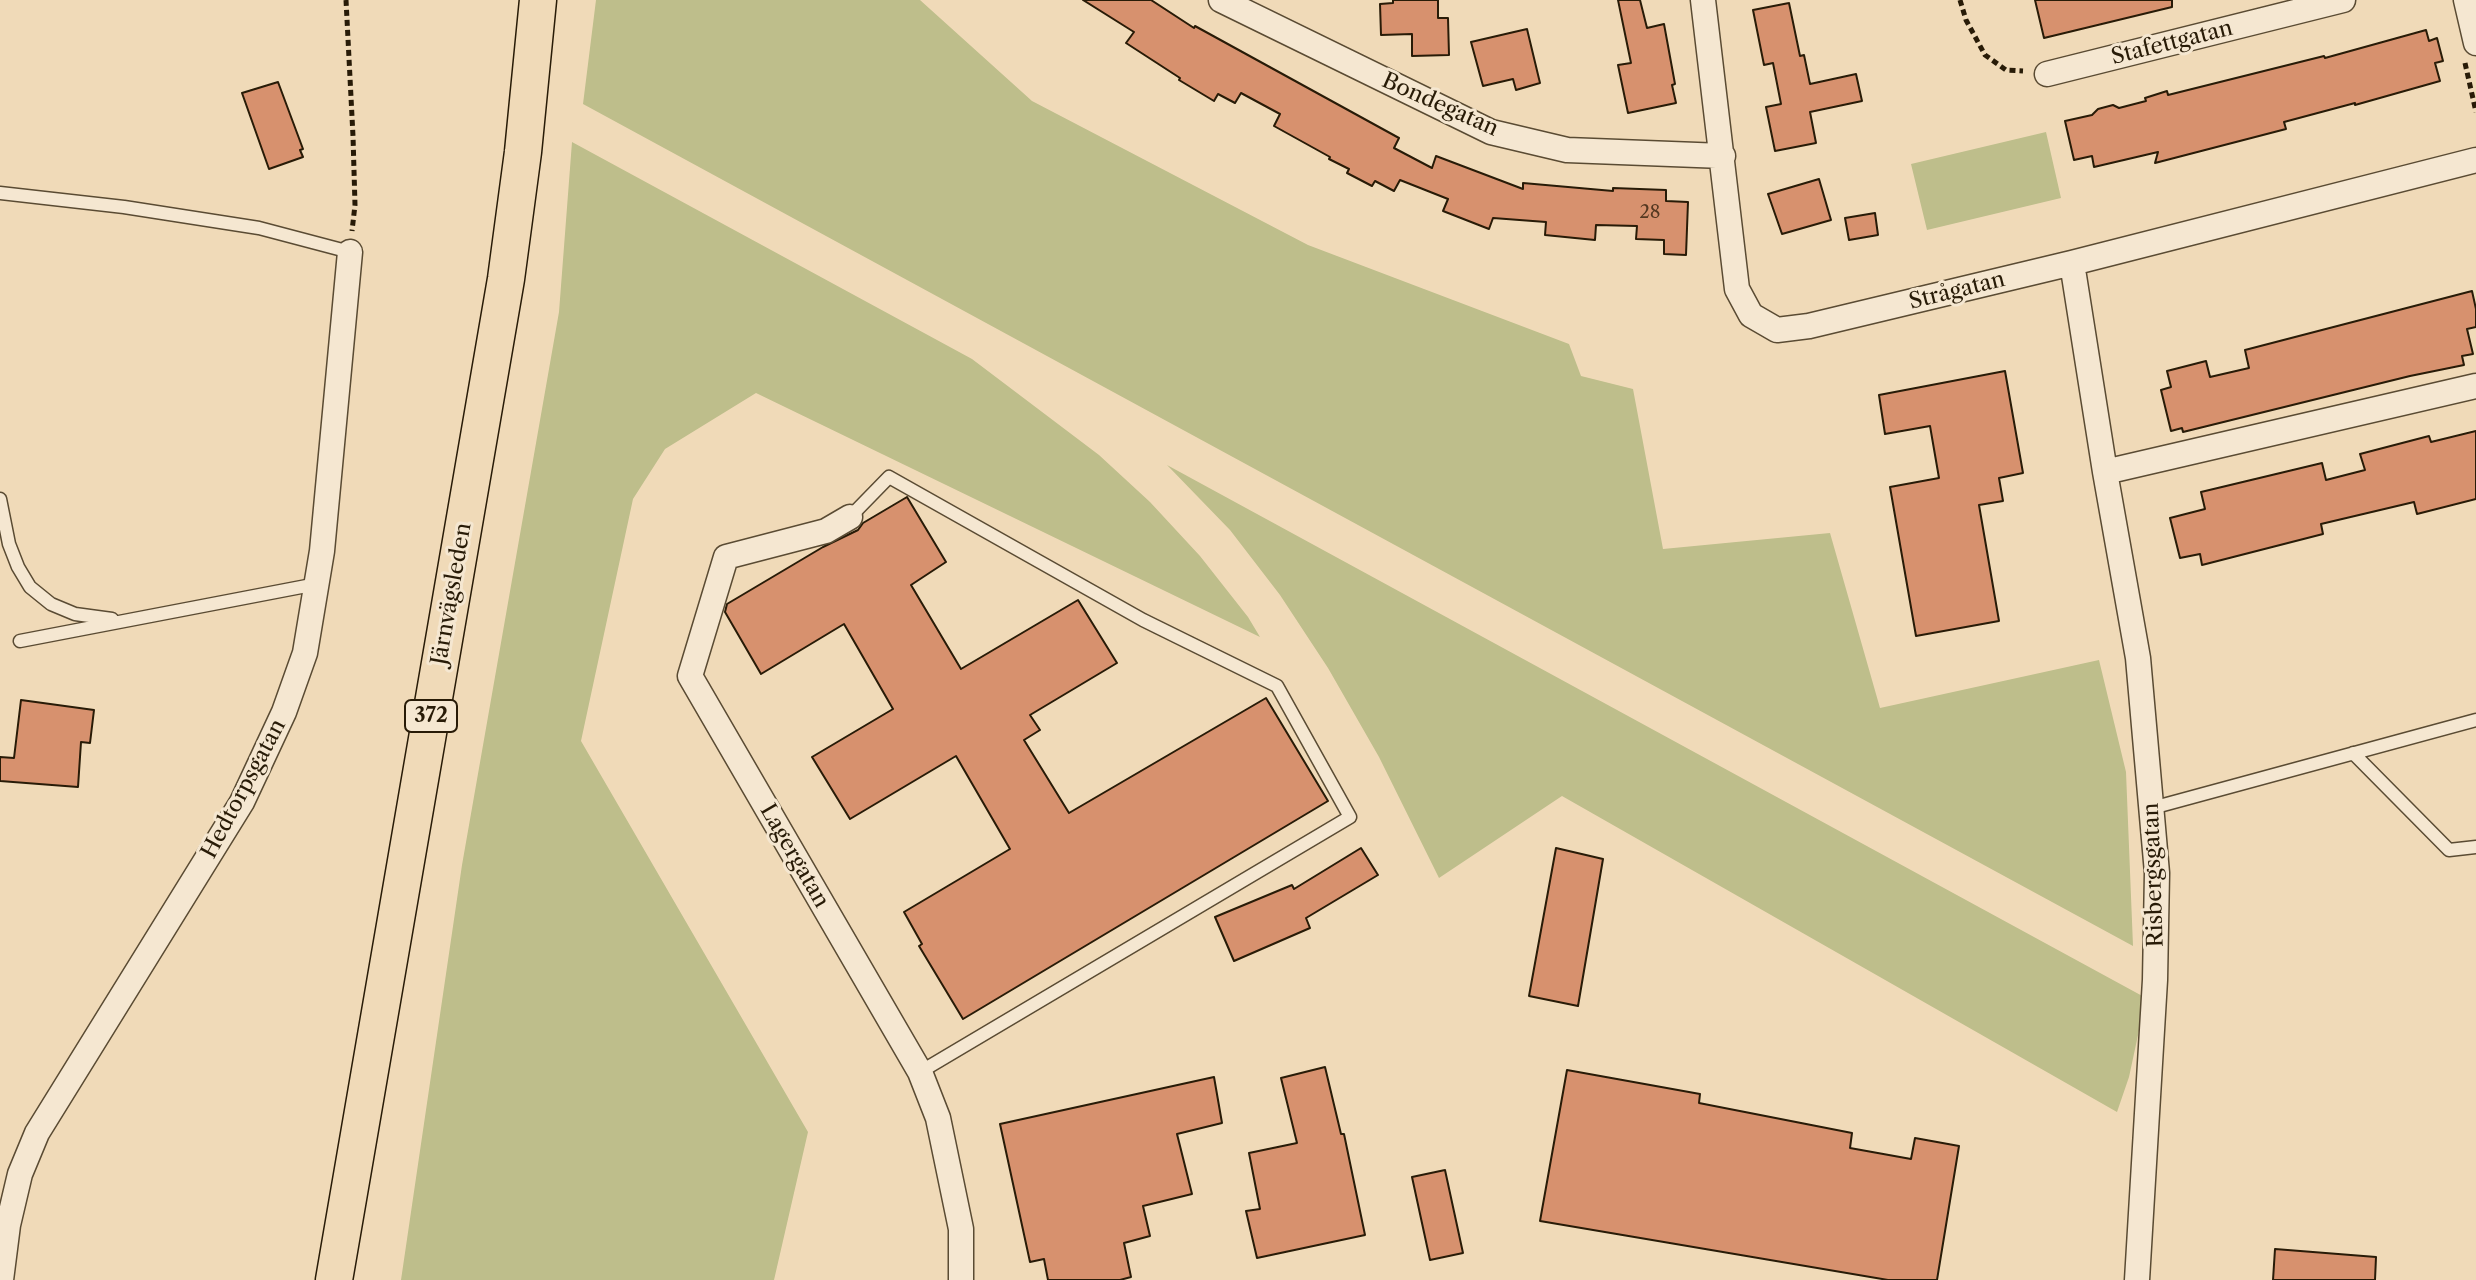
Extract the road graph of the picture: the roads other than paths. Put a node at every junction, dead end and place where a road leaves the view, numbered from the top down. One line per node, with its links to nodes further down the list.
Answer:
1 (1221, 0): 8 (street, Bondegatan)
2 (1703, 0): 8 (street, Strågatan)
3 (2343, 0): 7 (street, Stafettgatan)
4 (2466, 0): 6 (street)
5 (537, 15): 26 (main road, Järnvägsleden / 372)
6 (2476, 43)
7 (2047, 74)
8 (1723, 156): 12 (street, Strågatan)
9 (2476, 160): 12 (street, Strågatan)
10 (0, 193): 11 (lane)
11 (350, 252): 17 (street, Hedtorpsgatan)
12 (2072, 263): 14 (street, Risbergsgatan)
13 (2476, 386): 14 (street)
14 (2105, 472): 22 (street, Risbergsgatan)
15 (0, 499): 18 (lane)
16 (850, 517): 24 (street, Lagergatan); 24 (lane)
17 (317, 584): 18 (lane); 25 (street, Hedtorpsgatan)
18 (127, 621): 19 (lane)
19 (20, 641)
20 (2476, 720): 21 (lane)
21 (2353, 753): 22 (lane); 23 (lane)
22 (2152, 808): 28 (street, Risbergsgatan)
23 (2476, 847)
24 (920, 1072): 27 (street, Lagergatan)
25 (1, 1280)
26 (334, 1280)
27 (961, 1280)
28 (2137, 1280)

